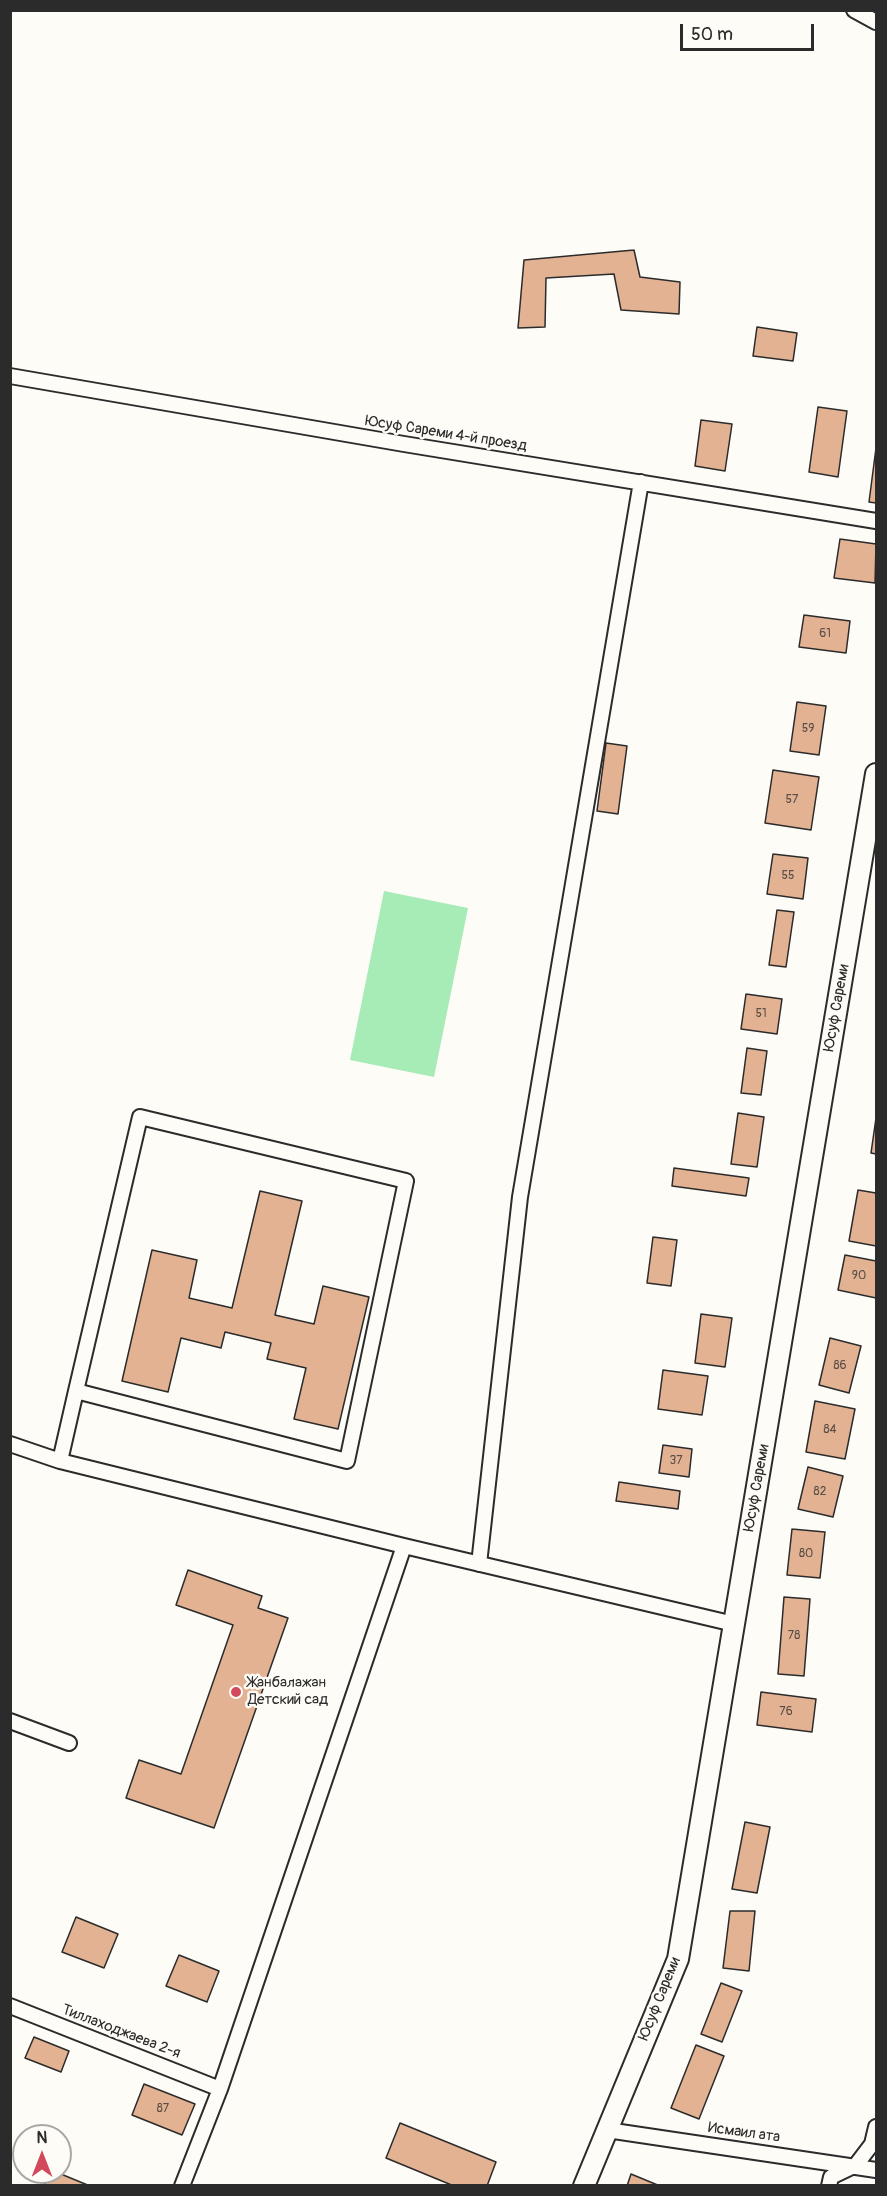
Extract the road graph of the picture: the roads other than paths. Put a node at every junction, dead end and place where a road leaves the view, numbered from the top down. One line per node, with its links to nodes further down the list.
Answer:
1 (854, 10): 2 (street)
2 (876, 22)
3 (10, 376): 4 (street, Юсуф Сареми 4-й проезд)
4 (641, 482): 5 (street, Юсуф Сареми 4-й проезд); 11 (street)
5 (876, 521)
6 (876, 774): 12 (main road, Юсуф Сареми)
7 (76, 1391): 7 (street); 9 (street)
8 (10, 1444): 9 (street)
9 (60, 1461): 10 (street)
10 (404, 1546): 11 (street); 16 (street)
11 (479, 1564): 12 (street)
12 (734, 1624): 18 (main road, Юсуф Сареми)
13 (10, 1721): 14 (street)
14 (69, 1743)
15 (10, 2006): 16 (street, Тиллаходжаева 2-я)
16 (220, 2089): 21 (street)
17 (876, 2127): 19 (street)
18 (607, 2130): 19 (street, Исмаил ата); 22 (main road, Юсуф Сареми)
19 (856, 2165): 20 (street, Исмаил ата); 23 (street)
20 (876, 2170)
21 (182, 2186)
22 (584, 2186)
23 (829, 2186)

